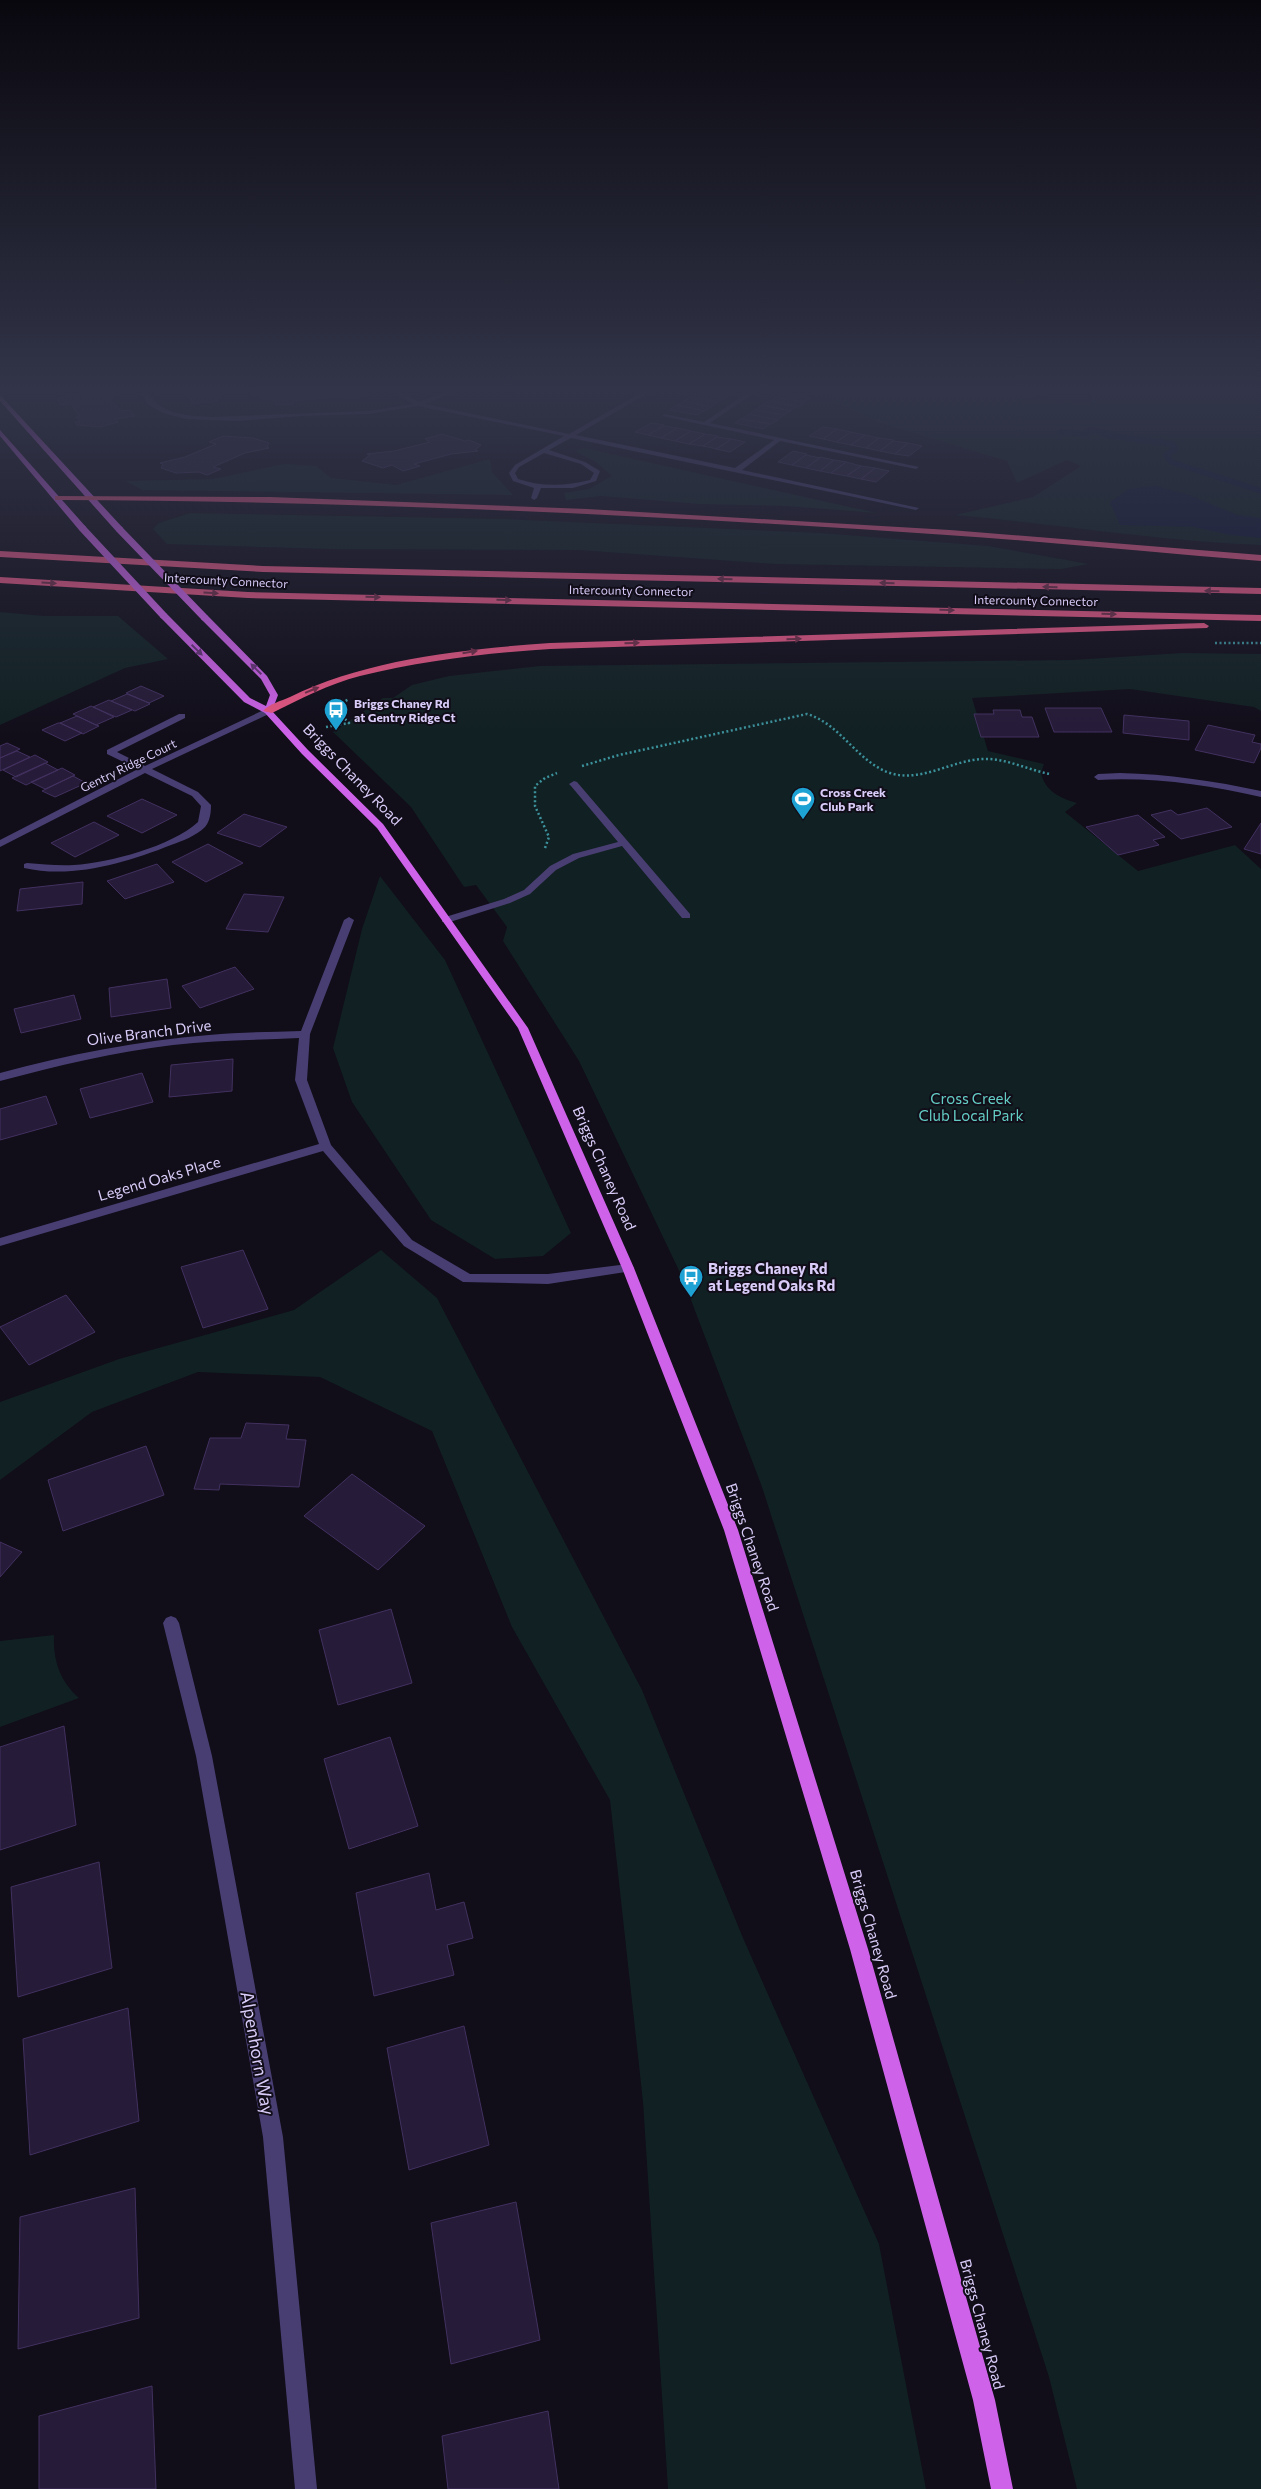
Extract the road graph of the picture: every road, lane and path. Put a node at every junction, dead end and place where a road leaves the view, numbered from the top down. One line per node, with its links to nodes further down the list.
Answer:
1 (63, 504): 12 (main road, Briggs Chaney Road, one-way to 12, bridge)
2 (97, 504): 12 (main road, one-way to 2, bridge)
3 (409, 504): 7 (highway)
4 (897, 504): 5 (street)
5 (916, 508)
6 (0, 554): 9 (highway, Intercounty Connector, one-way to 6)
7 (1261, 558)
8 (0, 580): 10 (highway, Intercounty Connector, one-way to 10)
9 (1261, 591)
10 (1261, 618)
11 (1261, 625): 12 (highway, one-way to 11)
12 (268, 711): 15 (street, Gentry Ridge Court); 27 (main road, Briggs Chaney Road)
13 (182, 716): 15 (street)
14 (578, 767): 17 (path)
15 (145, 769): 22 (street, Gentry Ridge Court); 24 (street)
16 (563, 771): 23 (path)
17 (1050, 774)
18 (1098, 777): 20 (street)
19 (574, 784): 21 (street)
20 (1261, 794)
21 (624, 843): 25 (street); 27 (street)
22 (0, 844)
23 (542, 852)
24 (27, 866)
25 (686, 916)
26 (349, 920): 28 (street)
27 (446, 920): 32 (main road, Briggs Chaney Road)
28 (305, 1034): 29 (street, Olive Branch Drive); 30 (street)
29 (0, 1077)
30 (326, 1146): 31 (street, Legend Oaks Place); 32 (street)
31 (0, 1242)
32 (628, 1268): 35 (main road, Briggs Chaney Road)
33 (171, 1623): 34 (street, Alpenhorn Way)
34 (306, 2489)
35 (1002, 2489)

